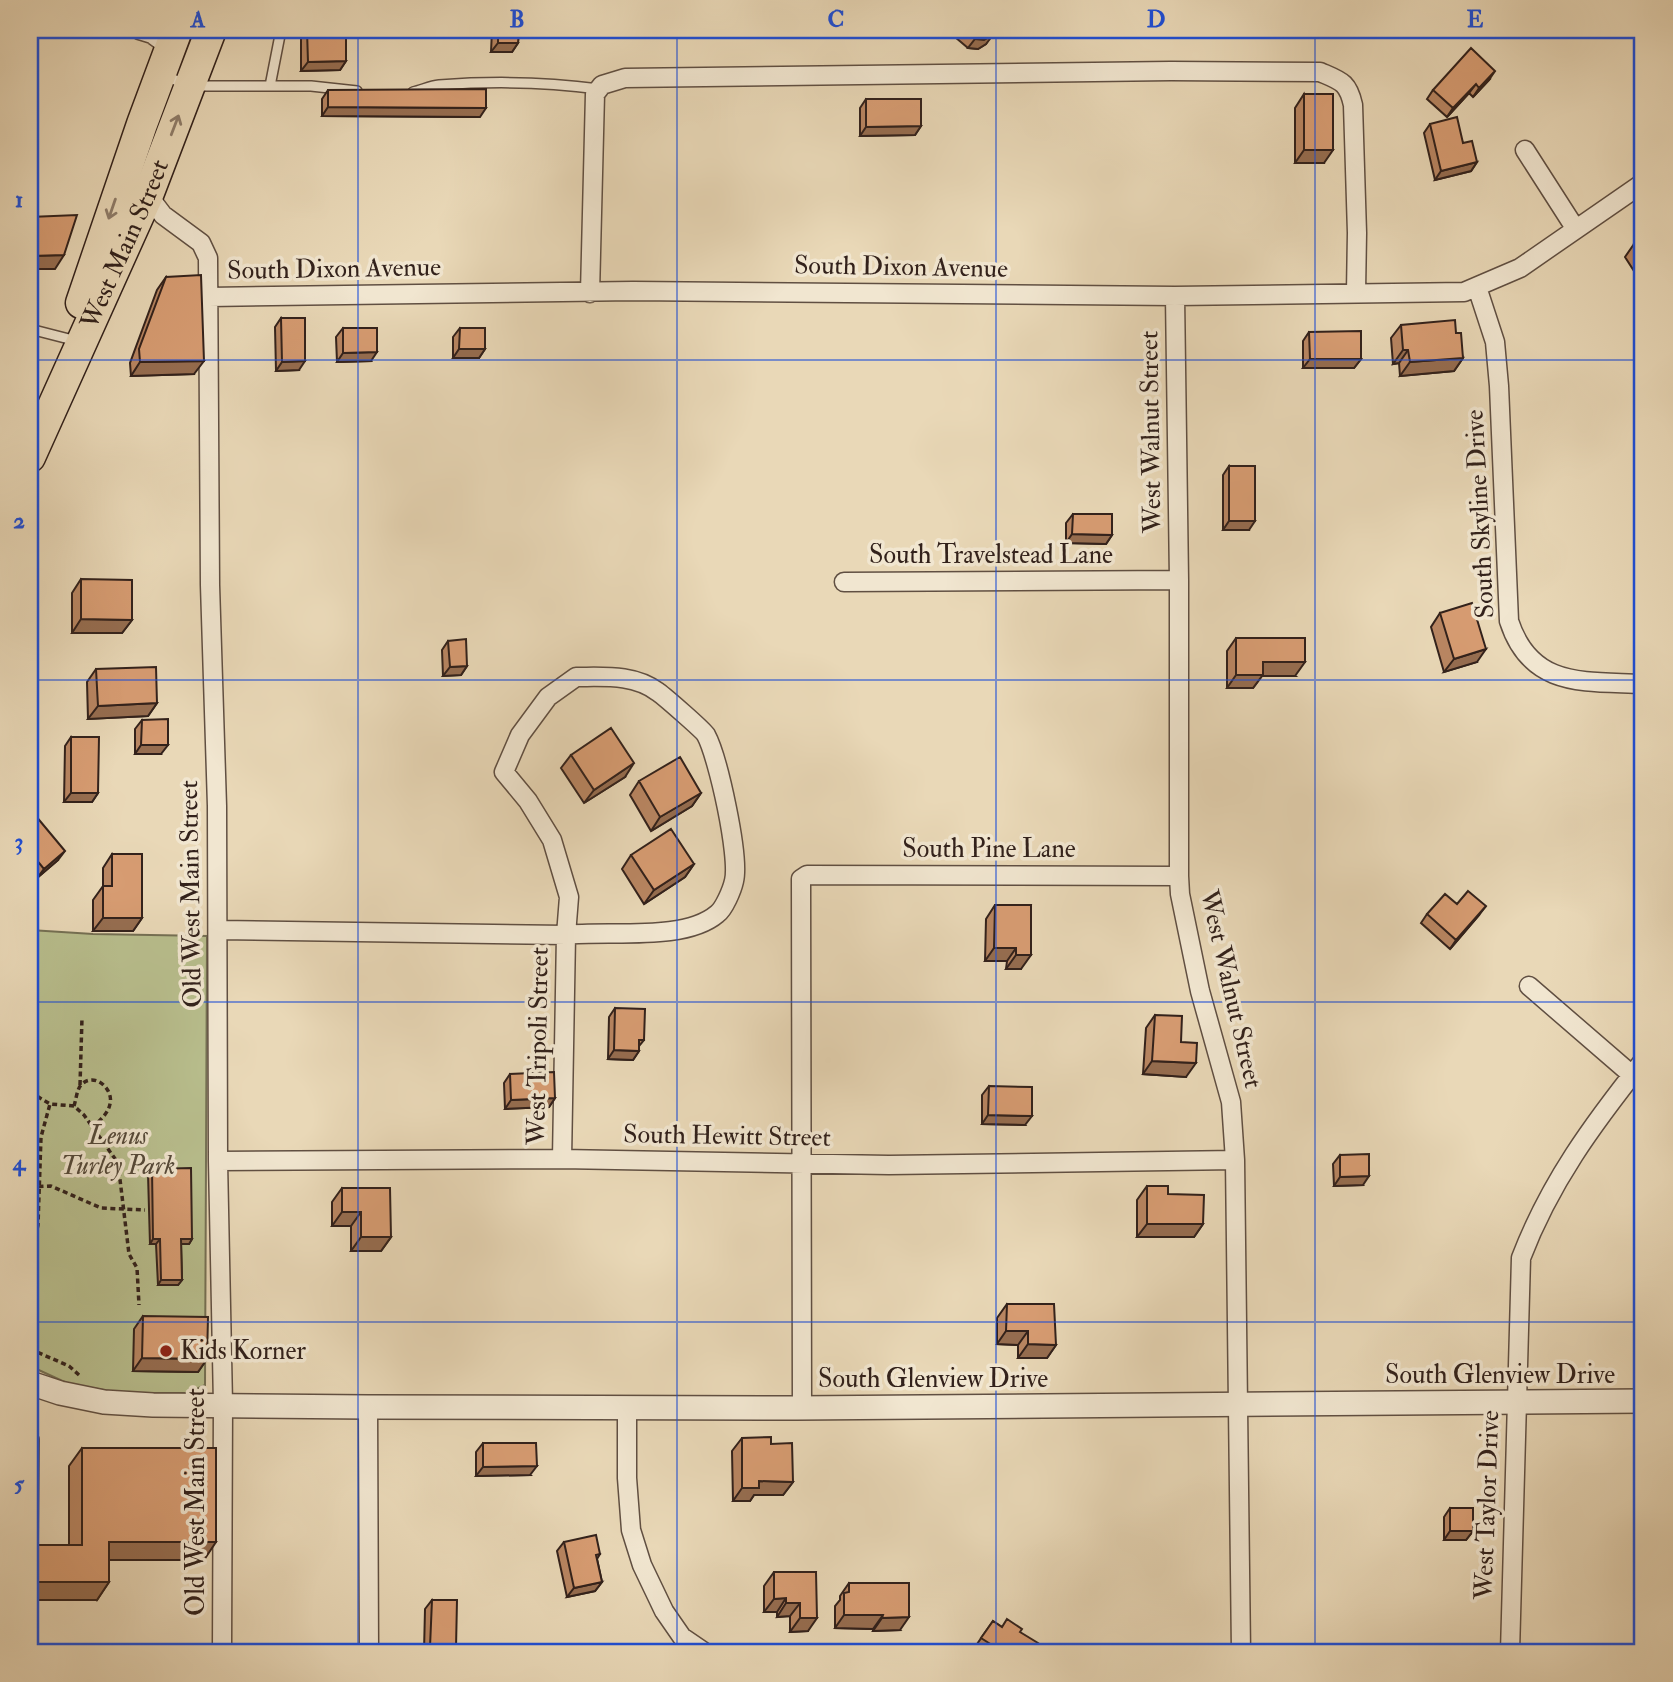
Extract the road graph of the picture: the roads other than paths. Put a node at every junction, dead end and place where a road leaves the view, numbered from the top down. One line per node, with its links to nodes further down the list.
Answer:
1 (139, 30): 4 (street)
2 (211, 30): 5 (highway, West Main Street)
3 (281, 30): 6 (lane)
4 (169, 50): 5 (lane); 11 (highway, West Main Street)
5 (190, 86): 6 (lane); 13 (highway, West Main Street, one-way to 5)
6 (270, 86): 8 (lane)
7 (598, 89): 9 (lane); 16 (street); 17 (street)
8 (366, 92)
9 (399, 93)
10 (1525, 150): 14 (street)
11 (126, 169): 13 (street, Old West Main Street); 21 (highway, West Main Street, one-way to 21)
12 (1643, 183): 14 (street, South Dixon Avenue)
13 (148, 195): 19 (street, Old West Main Street); 23 (highway, West Main Street)
14 (1575, 228): 15 (street, South Dixon Avenue)
15 (1477, 287): 16 (street, South Dixon Avenue); 26 (street, South Skyline Drive)
16 (1356, 292): 18 (street, South Dixon Avenue)
17 (590, 293): 18 (street, South Dixon Avenue); 19 (street, South Dixon Avenue)
18 (1175, 296): 24 (street, West Walnut Street)
19 (209, 297): 28 (street, Old West Main Street)
20 (30, 328): 21 (lane)
21 (69, 339): 22 (highway, West Main Street)
22 (38, 406): 23 (highway, West Main Street)
23 (30, 456)
24 (1179, 580): 25 (street, South Travelstead Lane); 27 (street, West Walnut Street)
25 (844, 582)
26 (1643, 684)
27 (1179, 876): 34 (street, West Walnut Street); 36 (street, South Pine Lane)
28 (219, 930): 29 (street); 35 (street, Old West Main Street)
29 (566, 935): 29 (street); 33 (street, West Tripoli Street)
30 (1529, 986): 32 (street)
31 (1643, 1060): 32 (street, West Taylor Drive)
32 (1632, 1075): 39 (street, West Taylor Drive)
33 (562, 1159): 35 (street, South Hewitt Street); 36 (street, South Hewitt Street)
34 (1234, 1160): 36 (street, South Hewitt Street); 41 (street, West Walnut Street)
35 (218, 1161): 40 (street, Old West Main Street)
36 (800, 1164): 44 (street)
37 (30, 1383): 40 (street, South Glenview Drive)
38 (1643, 1401): 39 (street, South Glenview Drive)
39 (1517, 1403): 41 (street, South Glenview Drive); 51 (street, West Taylor Drive)
40 (223, 1404): 42 (street, South Glenview Drive); 47 (street, Old West Main Street)
41 (1237, 1404): 44 (street, South Glenview Drive); 50 (street, West Walnut Street)
42 (368, 1408): 43 (street, South Glenview Drive); 48 (street)
43 (626, 1408): 44 (street, South Glenview Drive); 49 (street)
44 (802, 1408)
45 (30, 1434): 46 (lane)
46 (33, 1543)
47 (222, 1652)
48 (369, 1652)
49 (704, 1652)
50 (1241, 1652)
51 (1510, 1652)

